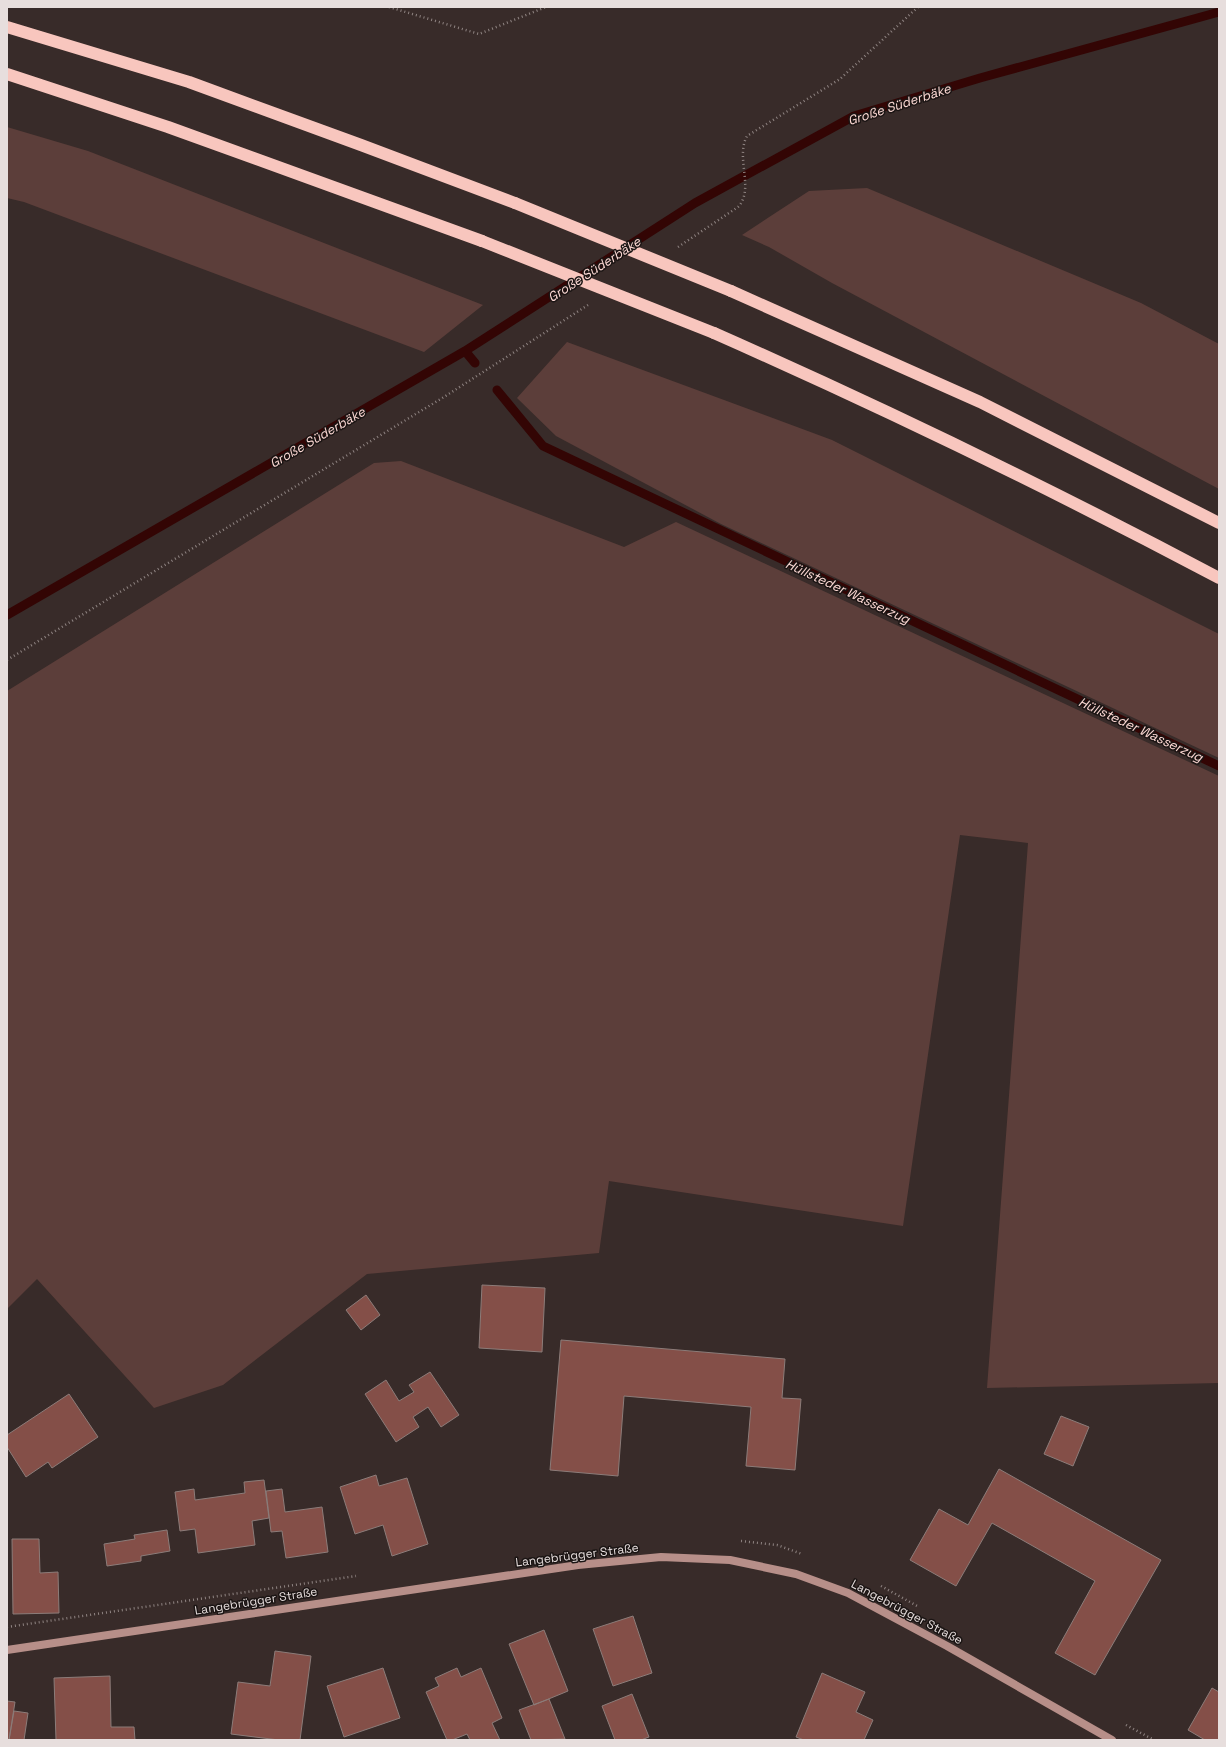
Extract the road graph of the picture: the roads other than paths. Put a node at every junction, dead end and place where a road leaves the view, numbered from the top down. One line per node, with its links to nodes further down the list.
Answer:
1 (7, 27): 3 (highway, bridge)
2 (7, 74): 4 (highway, bridge)
3 (1219, 523)
4 (1219, 578)
5 (7, 1650): 6 (street, Langebrügger Straße)
6 (1112, 1740)

